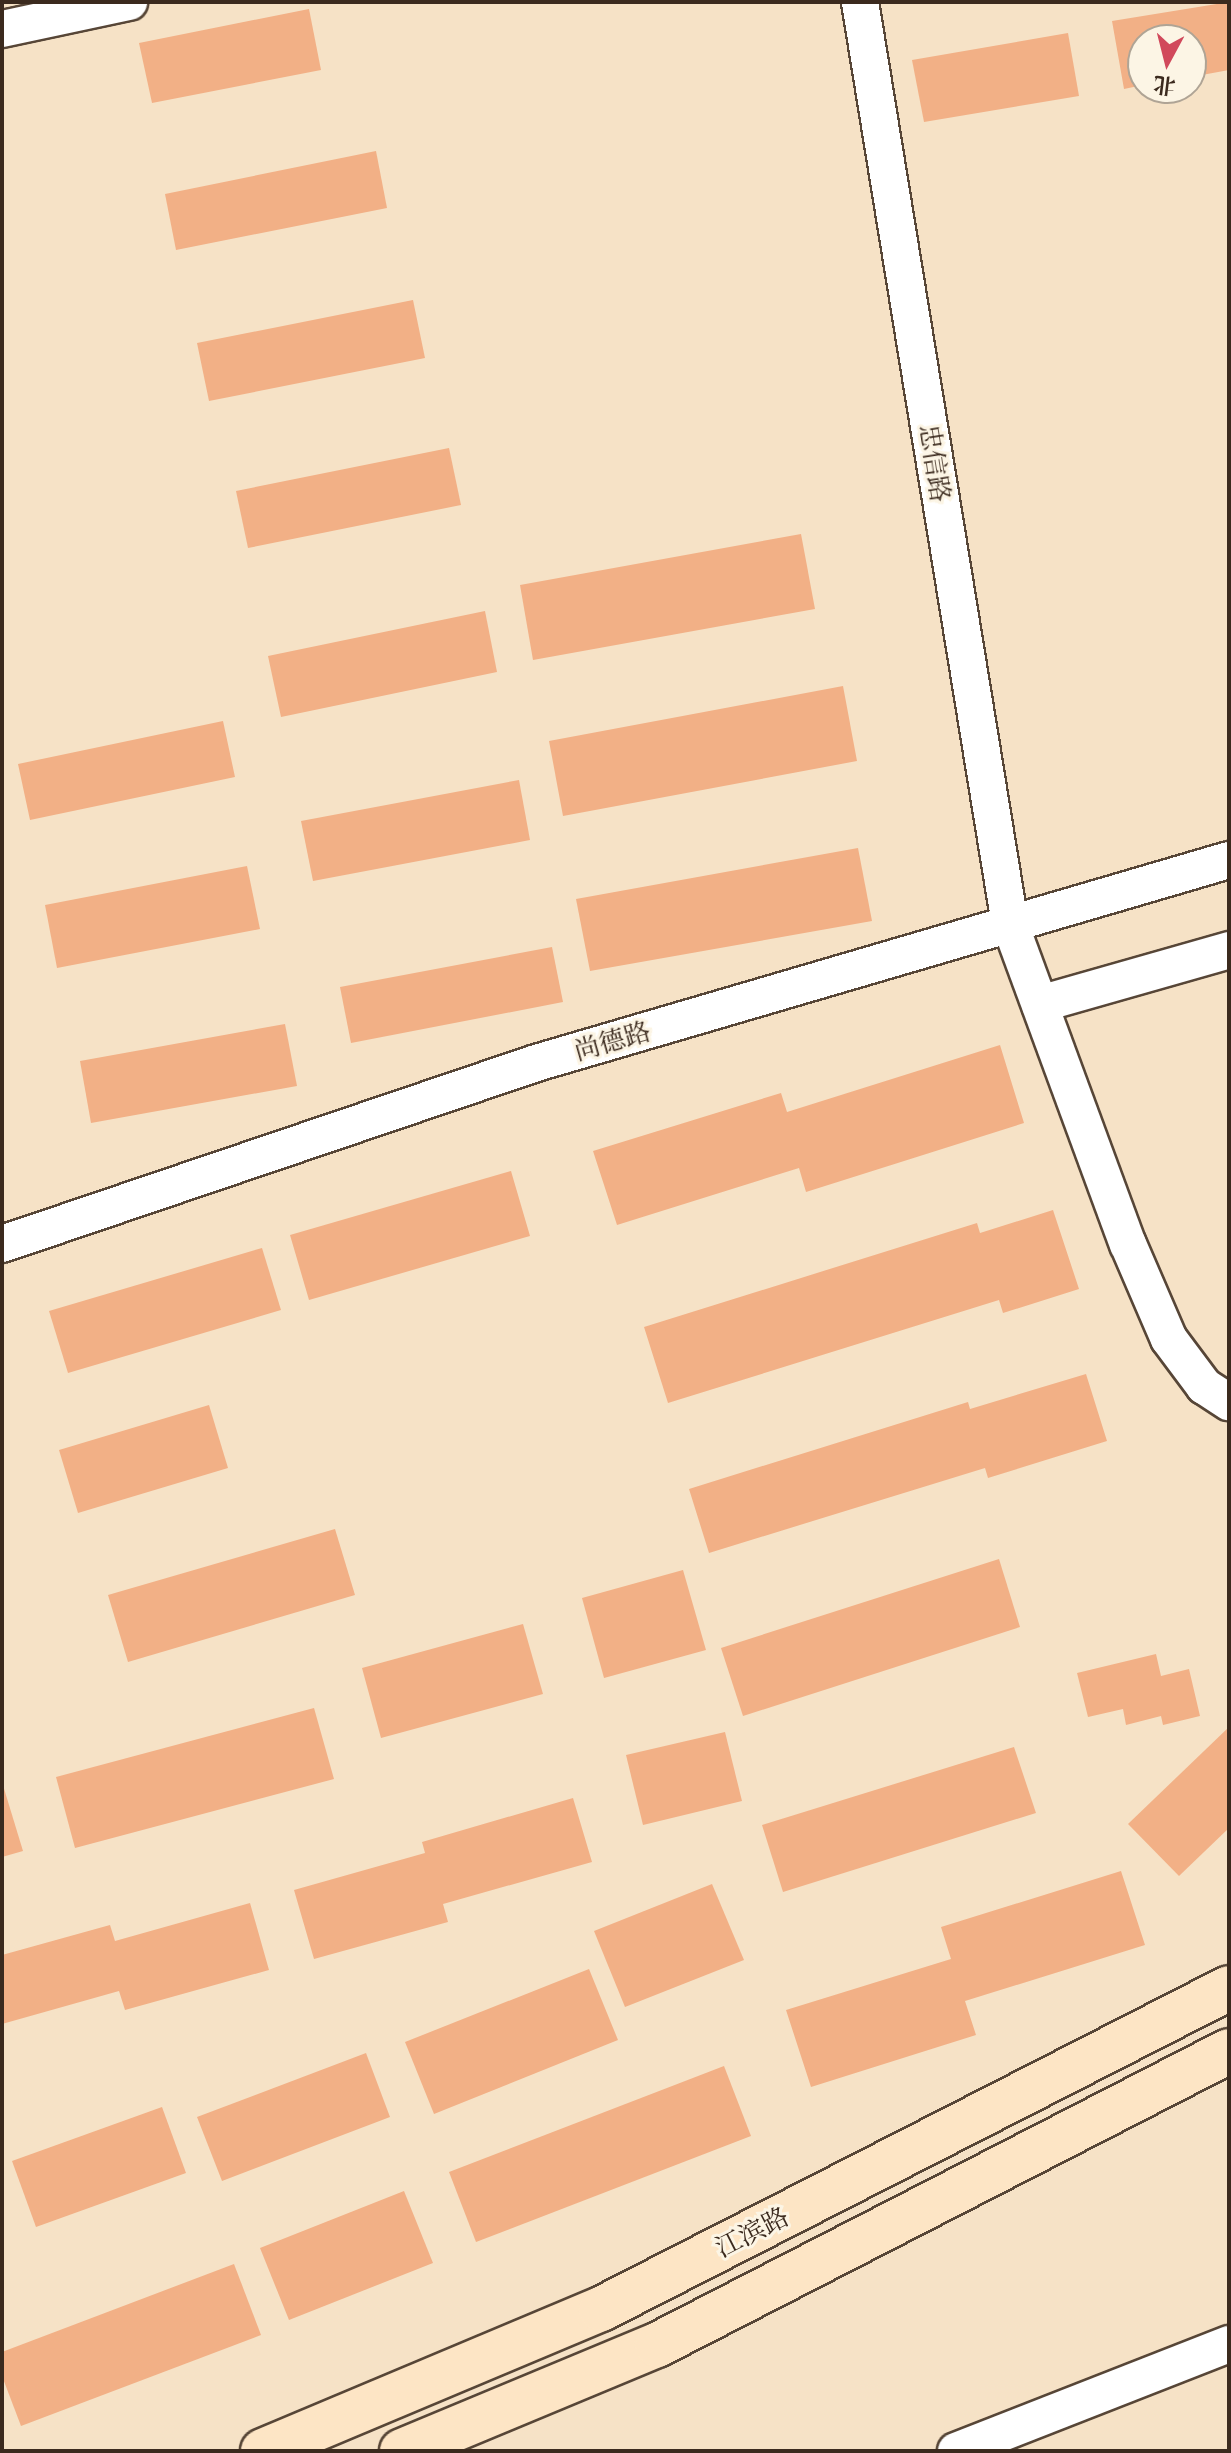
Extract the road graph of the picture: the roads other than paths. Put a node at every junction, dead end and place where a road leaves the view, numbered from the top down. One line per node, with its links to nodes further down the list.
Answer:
1 (129, 2): 3 (street)
2 (860, 2): 5 (street, 忠信路)
3 (2, 29)
4 (1229, 860): 5 (street, 尚德路)
5 (1010, 924): 7 (street, 忠信路); 8 (street, 尚德路)
6 (1229, 950): 7 (street)
7 (1040, 1004): 9 (street, 忠信路)
8 (2, 1244)
9 (1229, 1402)
10 (1229, 1988): 13 (main road, 江滨路)
11 (1229, 2051): 14 (main road)
12 (1229, 2344): 15 (street)
13 (263, 2451)
14 (402, 2451)
15 (956, 2451)

